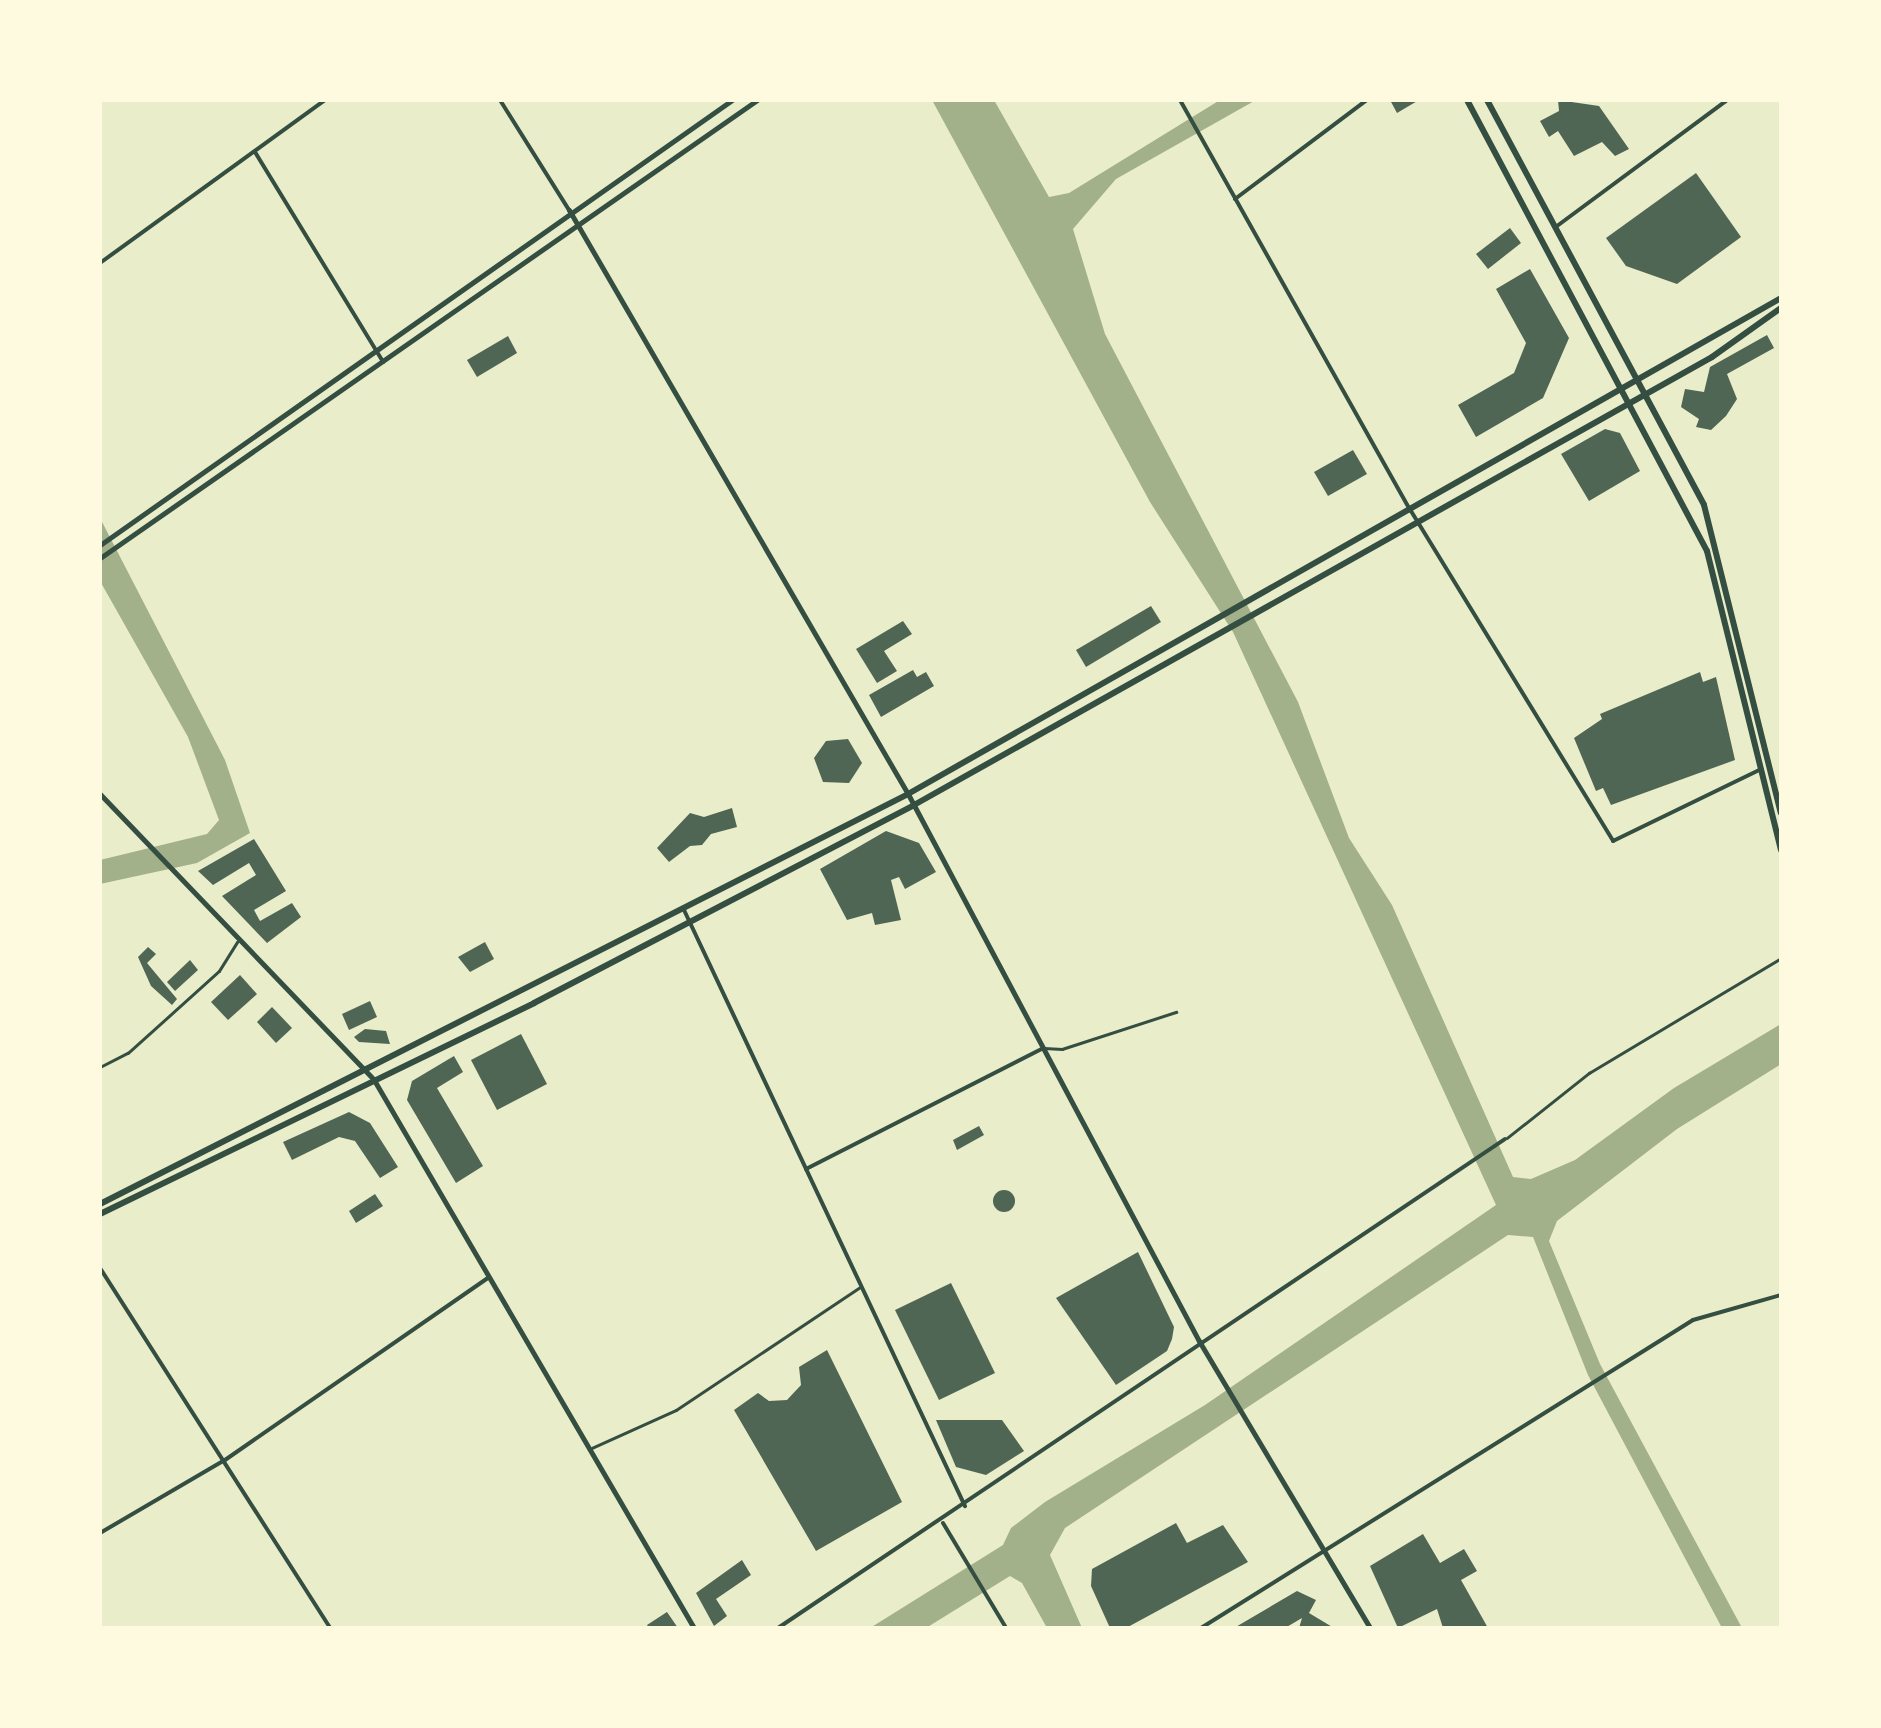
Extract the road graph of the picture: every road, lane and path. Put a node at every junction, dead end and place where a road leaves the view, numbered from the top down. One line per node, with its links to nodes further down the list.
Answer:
1 (324, 100): 10 (street)
2 (500, 100): 12 (street)
3 (732, 100): 12 (street)
4 (757, 100): 13 (street)
5 (1180, 100): 11 (street)
6 (1367, 100): 11 (street)
7 (1467, 100): 21 (main road)
8 (1487, 100): 14 (main road)
9 (1727, 100): 14 (street)
10 (255, 152): 15 (street); 18 (street)
11 (1235, 199): 24 (street)
12 (570, 210): 13 (street); 18 (street)
13 (579, 225): 19 (street); 31 (street)
14 (1557, 226): 20 (main road)
15 (100, 263)
16 (1781, 298): 20 (main road)
17 (1781, 308): 22 (main road)
18 (374, 350): 19 (street); 26 (street)
19 (382, 362): 27 (street)
20 (1639, 380): 21 (main road); 22 (main road)
21 (1625, 388): 23 (main road); 24 (main road)
22 (1646, 394): 23 (main road); 28 (main road)
23 (1633, 402): 25 (main road); 29 (main road)
24 (1410, 511): 25 (street); 31 (main road)
25 (1417, 521): 29 (street); 32 (main road)
26 (100, 546)
27 (100, 558)
28 (1767, 766): 29 (street); 33 (main road)
29 (1757, 770): 34 (main road)
30 (100, 794): 37 (street)
31 (908, 794): 32 (street); 35 (main road)
32 (914, 805): 36 (main road); 40 (street)
33 (1781, 813)
34 (1781, 850)
35 (684, 910): 36 (street); 42 (main road)
36 (690, 922): 43 (main road); 45 (street)
37 (237, 941): 41 (lane); 42 (street)
38 (1781, 958): 44 (lane)
39 (1176, 1012): 40 (lane)
40 (1043, 1048): 45 (street); 52 (street)
41 (100, 1067)
42 (360, 1068): 43 (street); 46 (main road)
43 (374, 1080): 47 (main road); 49 (street)
44 (1505, 1139): 52 (street)
45 (806, 1169): 50 (street)
46 (100, 1204)
47 (100, 1214)
48 (100, 1268): 54 (street)
49 (489, 1277): 53 (street); 54 (street)
50 (862, 1287): 53 (lane); 55 (street)
51 (1781, 1295): 58 (street)
52 (1199, 1341): 55 (street); 58 (street)
53 (591, 1449): 60 (street)
54 (225, 1460): 57 (street); 59 (street)
55 (965, 1506): 56 (street)
56 (943, 1522): 61 (street); 62 (street)
57 (100, 1532)
58 (1324, 1551): 63 (street); 64 (street)
59 (330, 1628)
60 (694, 1628)
61 (778, 1628)
62 (1006, 1628)
63 (1201, 1628)
64 (1370, 1628)

